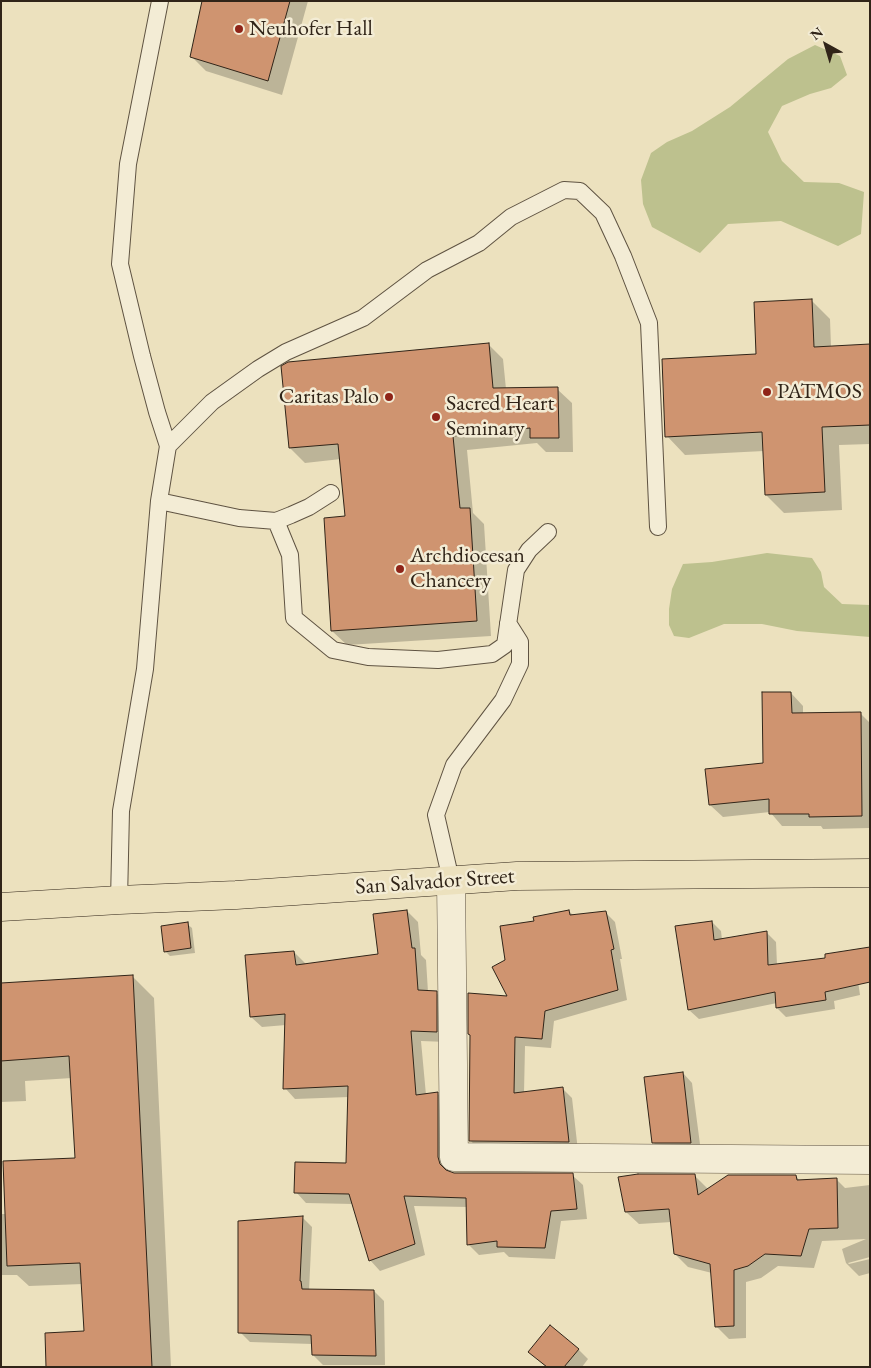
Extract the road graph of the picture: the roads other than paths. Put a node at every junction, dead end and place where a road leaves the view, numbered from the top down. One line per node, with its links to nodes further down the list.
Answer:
1 (160, 1): 2 (lane)
2 (168, 446): 4 (lane); 6 (lane)
3 (331, 493): 5 (lane)
4 (158, 501): 5 (lane); 11 (lane)
5 (276, 520): 8 (lane)
6 (658, 527)
7 (548, 532): 8 (lane)
8 (508, 623): 10 (lane)
9 (870, 873): 10 (highway, San Salvador Street)
10 (451, 880): 11 (highway, San Salvador Street); 13 (street)
11 (119, 900): 12 (highway, San Salvador Street)
12 (1, 908)
13 (870, 1160)

